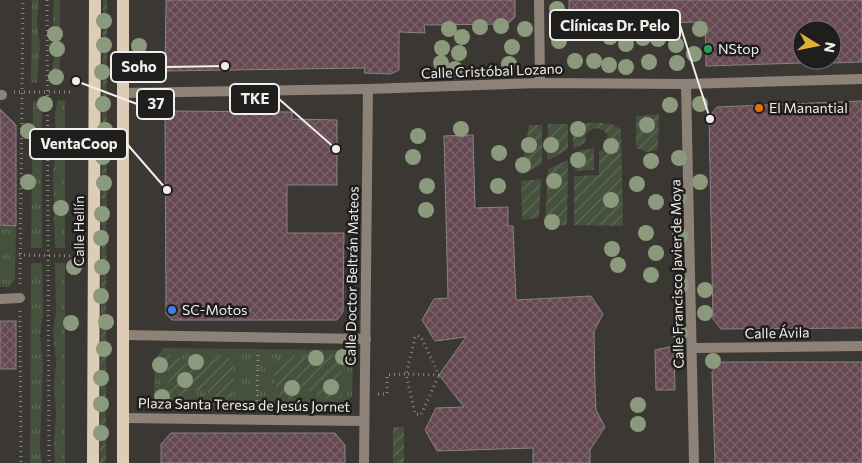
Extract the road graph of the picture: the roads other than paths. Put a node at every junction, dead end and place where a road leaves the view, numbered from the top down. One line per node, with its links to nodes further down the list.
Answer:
1 (95, 0): 17 (main road, Calle Hellín)
2 (123, 0): 8 (main road)
3 (539, 0): 5 (street)
4 (862, 80): 6 (street, Calle Cristóbal Lozano)
5 (540, 83): 6 (street, Calle Cristóbal Lozano); 7 (street, Calle Cristóbal Lozano)
6 (686, 84): 14 (street, Calle Francisco Javier de Moya)
7 (368, 89): 8 (street, Calle Cristóbal Lozano); 12 (street, Calle Doctor Beltrán Mateos)
8 (123, 92): 11 (main road)
9 (0, 298): 10 (street)
10 (20, 298)
11 (123, 336): 12 (street); 15 (main road)
12 (366, 339): 16 (street, Calle Doctor Beltrán Mateos)
13 (862, 346): 14 (street, Calle Ávila)
14 (692, 348): 20 (street, Calle Francisco Javier de Moya)
15 (124, 418): 16 (street, Plaza Santa Teresa de Jesús Jornet); 18 (main road)
16 (364, 420): 19 (street, Calle Doctor Beltrán Mateos)
17 (93, 463)
18 (123, 463)
19 (364, 463)
20 (694, 463)

